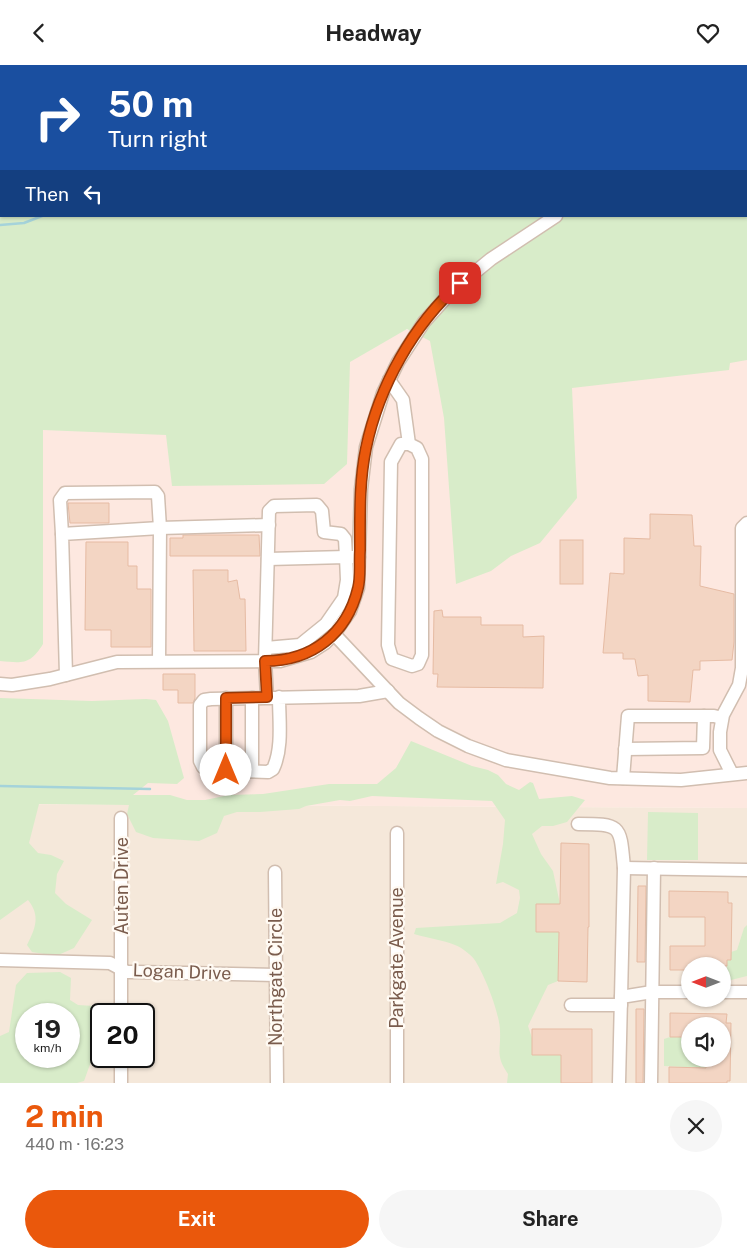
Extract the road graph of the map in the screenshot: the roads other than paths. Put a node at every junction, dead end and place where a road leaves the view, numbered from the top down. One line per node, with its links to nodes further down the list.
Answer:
1 (554, 217): 2 (street)
2 (389, 380): 3 (street); 9 (street)
3 (410, 443): 3 (street)
4 (747, 523): 21 (street)
5 (269, 525): 6 (street); 8 (street); 10 (street)
6 (160, 528): 7 (street); 7 (street); 13 (street)
7 (62, 534): 14 (street)
8 (346, 557): 9 (street); 10 (street); 12 (street)
9 (359, 557): 11 (street)
10 (268, 559): 12 (street)
11 (334, 633): 12 (street); 16 (street)
12 (265, 655): 13 (street); 17 (street)
13 (159, 661): 14 (street)
14 (66, 675): 15 (street)
15 (0, 684)
16 (388, 691): 17 (street); 27 (street)
17 (273, 697): 19 (street); 24 (street)
18 (226, 698): 19 (street); 23 (street); 23 (street)
19 (252, 698): 24 (street)
20 (704, 716): 21 (street); 22 (street); 22 (street)
21 (722, 718): 26 (street)
22 (625, 749): 27 (street)
23 (226, 770): 24 (street)
24 (252, 771)
25 (747, 773): 26 (street)
26 (732, 774): 27 (street)
27 (623, 778)
28 (121, 818): 36 (street, Auten Drive)
29 (578, 824): 31 (street)
30 (397, 833): 48 (street, Parkgate Avenue)
31 (624, 868): 32 (street); 42 (street)
32 (654, 868): 33 (street); 38 (street)
33 (747, 870)
34 (275, 872): 37 (street, Northgate Circle)
35 (0, 960): 36 (street, Logan Drive)
36 (122, 969): 37 (street, Logan Drive); 43 (street, Auten Drive)
37 (276, 975): 47 (street, Northgate Circle)
38 (652, 992): 39 (street); 42 (street); 50 (street)
39 (681, 992)
40 (731, 992): 41 (street)
41 (747, 992)
42 (621, 1001): 44 (street); 49 (street)
43 (121, 1003)
44 (571, 1005)
45 (121, 1068): 46 (street)
46 (121, 1083)
47 (277, 1083)
48 (397, 1083)
49 (619, 1083)
50 (651, 1083)

